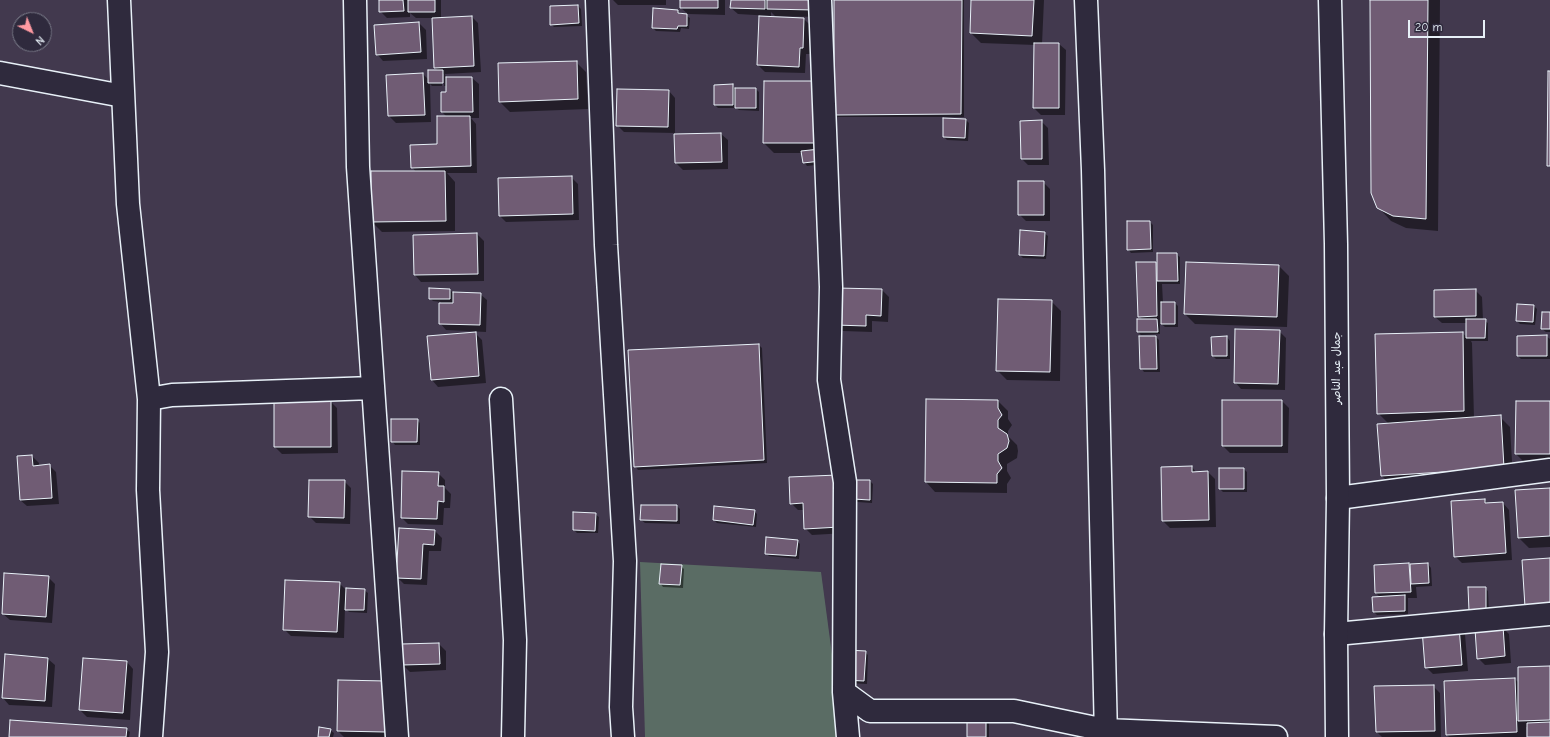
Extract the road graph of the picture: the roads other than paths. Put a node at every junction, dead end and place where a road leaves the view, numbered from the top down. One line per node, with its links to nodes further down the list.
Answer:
1 (119, 0): 8 (main road)
2 (355, 0): 9 (main road)
3 (597, 0): 21 (main road)
4 (820, 0): 16 (main road)
5 (1086, 0): 17 (main road)
6 (1330, 0): 13 (main road, جمال عبد الناصر)
7 (0, 73): 8 (main road)
8 (123, 96): 10 (main road)
9 (373, 388): 10 (main road); 19 (main road)
10 (149, 399): 18 (main road)
11 (501, 400): 20 (main road)
12 (1550, 470): 13 (main road)
13 (1338, 498): 15 (main road, جمال عبد الناصر)
14 (1550, 614): 15 (main road)
15 (1336, 634): 24 (main road, جمال عبد الناصر)
16 (844, 692): 17 (main road); 22 (main road)
17 (1106, 733): 23 (main road)
18 (151, 737)
19 (397, 737)
20 (513, 737)
21 (623, 737)
22 (848, 737)
23 (1276, 737)
24 (1337, 737)

